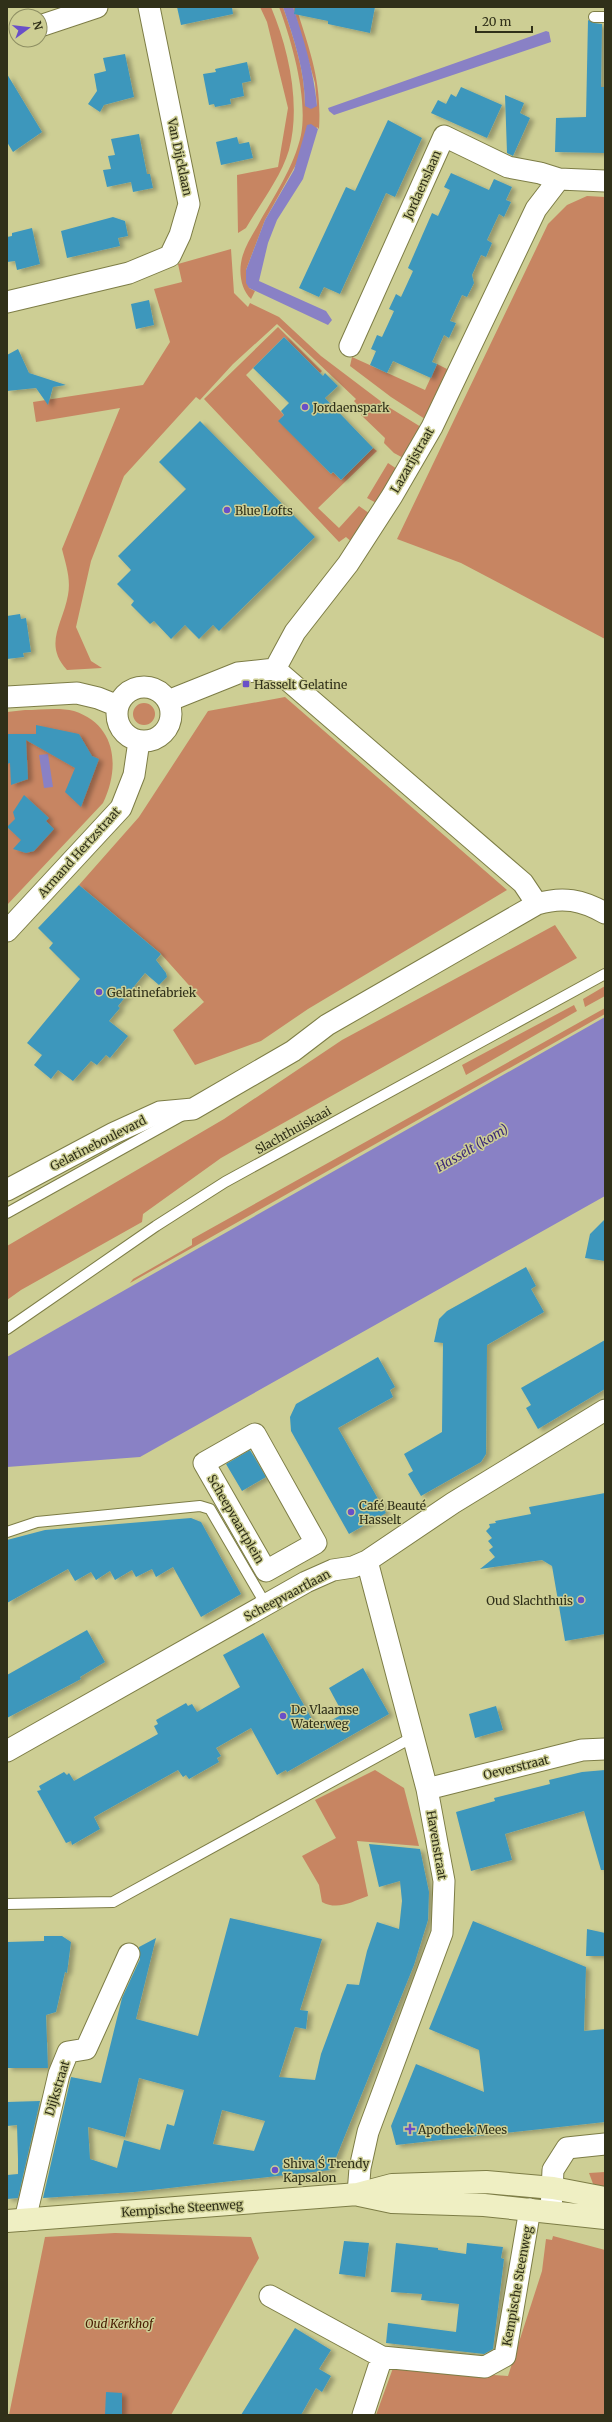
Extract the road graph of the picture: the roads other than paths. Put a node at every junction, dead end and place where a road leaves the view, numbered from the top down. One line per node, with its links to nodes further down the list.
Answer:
1 (97, 7): 5 (street)
2 (149, 7): 8 (street, Van Dijcklaan)
3 (594, 17): 4 (lane)
4 (605, 17)
5 (48, 23)
6 (559, 179): 7 (street); 9 (street, Jordaenslaan); 10 (street, Lazarijstraat)
7 (605, 181)
8 (7, 302)
9 (350, 346)
10 (276, 669): 12 (street); 15 (street)
11 (7, 697): 13 (street)
12 (168, 701): 13 (street); 14 (street)
13 (118, 706): 14 (street)
14 (139, 741): 17 (street, Armand Hertzstraat)
15 (538, 904): 16 (street); 19 (street)
16 (605, 913)
17 (7, 931)
18 (605, 974): 22 (lane, Slachthuiskaai)
19 (193, 1109): 20 (street, Gelatineboulevard); 21 (lane)
20 (7, 1190)
21 (7, 1212)
22 (7, 1330)
23 (605, 1410): 26 (street, Scheepvaartlaan)
24 (255, 1434): 24 (street, Scheepvaartplein)
25 (7, 1532): 27 (lane)
26 (367, 1561): 27 (street, Scheepvaartlaan); 28 (street, Havenstraat)
27 (266, 1605): 30 (street, Scheepvaartlaan)
28 (413, 1737): 31 (street, Havenstraat); 32 (lane)
29 (605, 1749): 31 (street, Oeverstraat)
30 (7, 1751)
31 (427, 1789): 36 (street, Havenstraat)
32 (7, 1904)
33 (130, 1954): 40 (street, Dijkstraat)
34 (605, 2144): 35 (street)
35 (553, 2188): 36 (main road, Kempische Steenweg); 37 (main road, Kempische Steenweg); 38 (street)
36 (358, 2194): 38 (main road, Kempische Steenweg); 40 (main road, Kempische Steenweg)
37 (605, 2198)
38 (541, 2210): 39 (main road, Kempische Steenweg); 42 (street, Kempische Steenweg)
39 (605, 2218)
40 (16, 2221)
41 (270, 2296): 42 (street, Kempische Steenweg)
42 (382, 2357): 43 (street)
43 (363, 2415)

